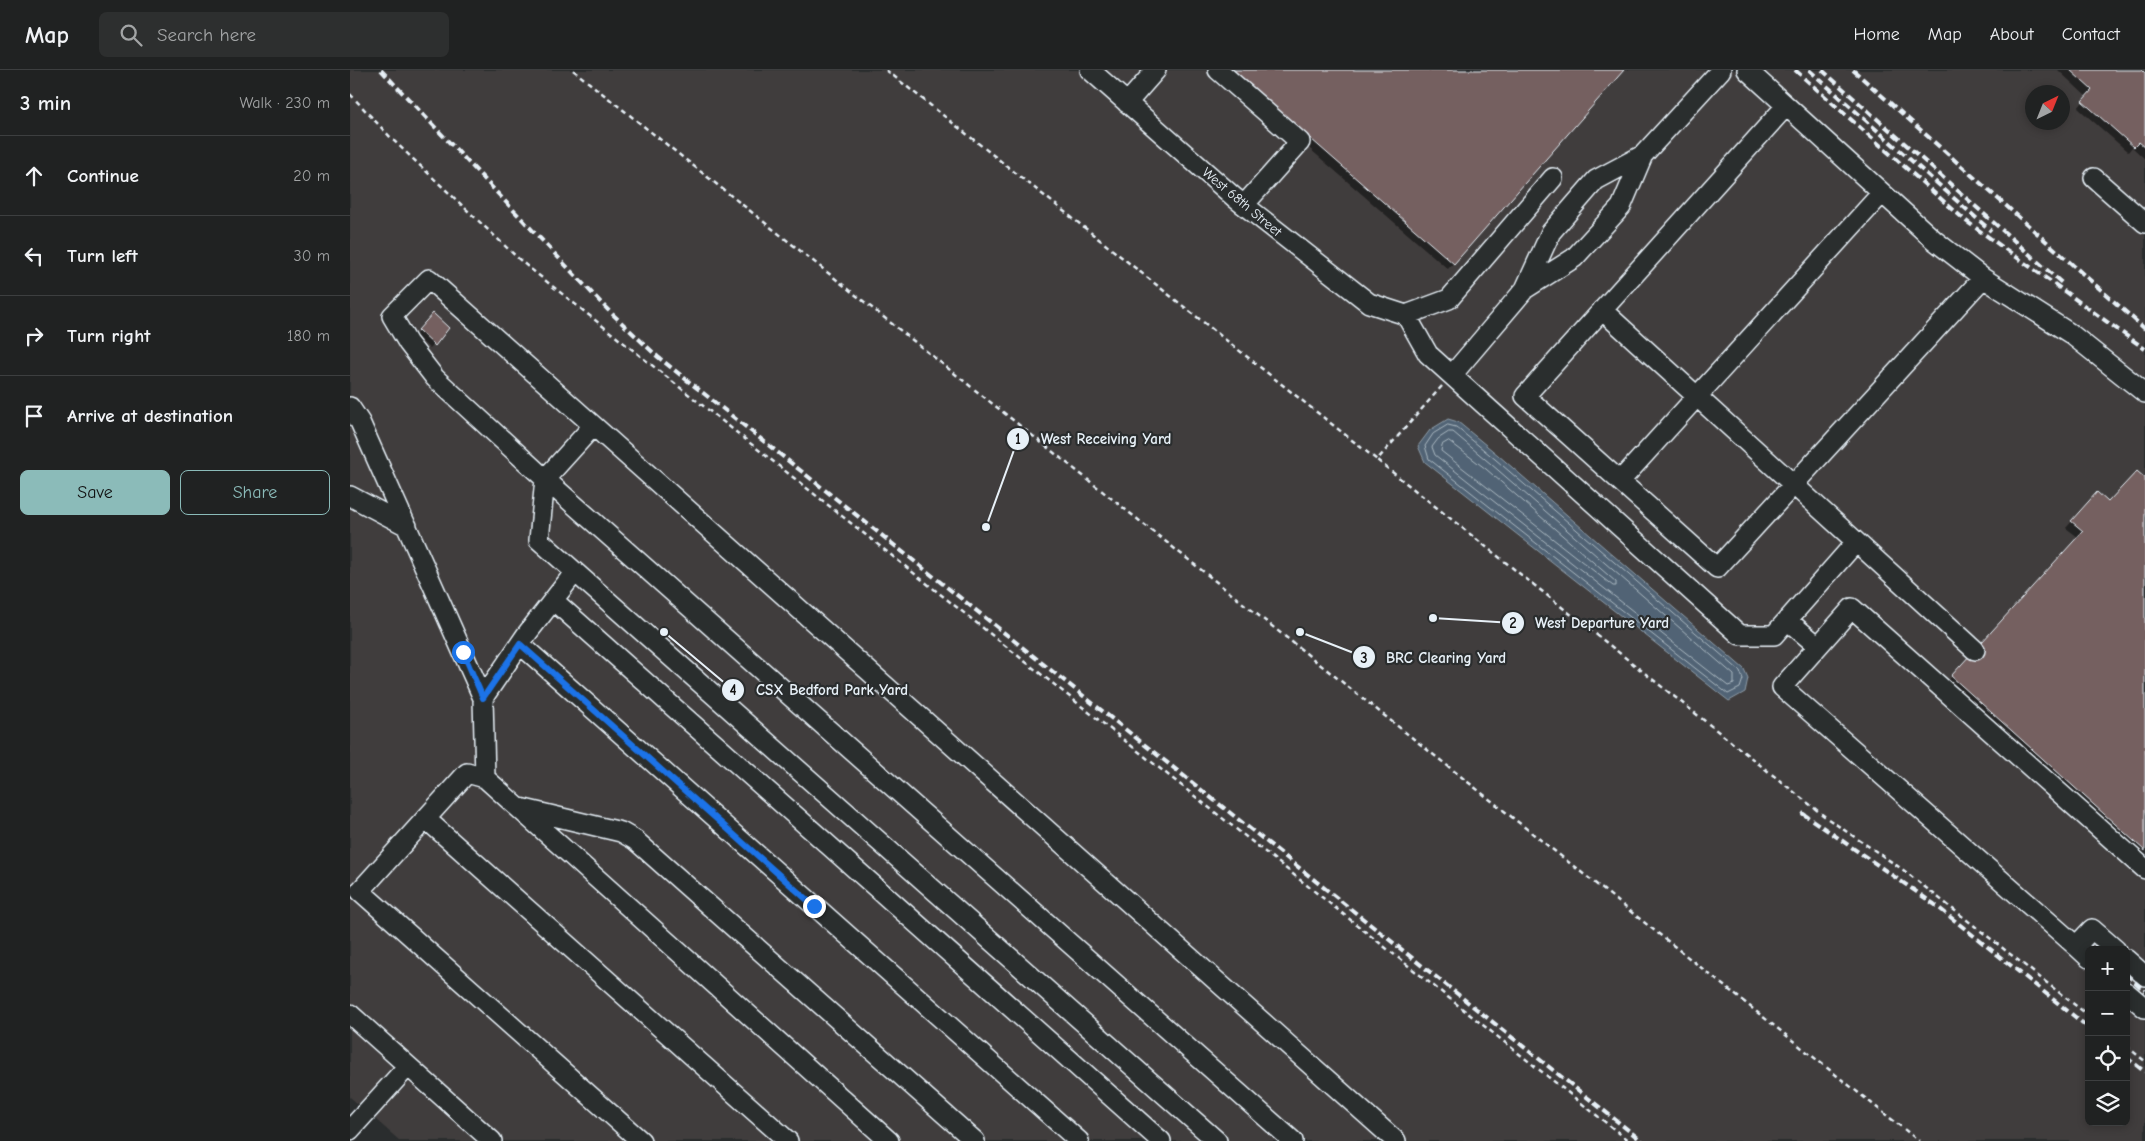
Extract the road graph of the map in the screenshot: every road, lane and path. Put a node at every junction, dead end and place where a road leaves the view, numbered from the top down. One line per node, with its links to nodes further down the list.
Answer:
1 (573, 70): 68 (path)
2 (886, 70): 26 (path)
3 (1090, 70): 9 (street, West 68th Street)
4 (1156, 70): 9 (street)
5 (1218, 70): 15 (street)
6 (1721, 70): 11 (street)
7 (1746, 70): 10 (street)
8 (350, 94): 67 (path)
9 (1127, 102): 15 (street, West 68th Street)
10 (1786, 106): 14 (street); 19 (street)
11 (1644, 155): 18 (street); 18 (street)
12 (1553, 178): 20 (street)
13 (2094, 178): 16 (street)
14 (1882, 192): 17 (street); 23 (street)
15 (1244, 206): 20 (street, West 68th Street)
16 (2145, 223)
17 (1983, 278): 22 (street); 29 (street)
18 (1525, 289): 21 (street)
19 (1602, 310): 23 (street); 28 (street)
20 (1406, 315): 21 (street)
21 (1452, 375): 26 (path); 35 (street)
22 (2145, 393)
23 (1698, 396): 28 (street); 29 (street)
24 (350, 406): 31 (street)
25 (593, 426): 27 (street); 27 (street); 66 (street)
26 (1377, 460): 51 (path)
27 (546, 479): 33 (street); 65 (street)
28 (1620, 482): 29 (street)
29 (1793, 484): 32 (street)
30 (350, 496): 31 (street)
31 (407, 526): 39 (street)
32 (1856, 542): 35 (street); 38 (street)
33 (576, 572): 34 (street); 64 (street)
34 (554, 600): 36 (street); 63 (street)
35 (1787, 620): 37 (street)
36 (520, 644): 39 (street); 62 (street)
37 (1818, 646): 43 (street); 46 (street)
38 (1975, 650)
39 (483, 698): 40 (street)
40 (485, 778): 41 (street); 42 (street)
41 (518, 808): 60 (street); 61 (street)
42 (426, 818): 44 (street); 59 (street)
43 (2145, 869)
44 (355, 897): 58 (street)
45 (2111, 946): 46 (street)
46 (2082, 952)
47 (2130, 963): 48 (street)
48 (2145, 976)
49 (2130, 995): 50 (street)
50 (2145, 1008)
51 (2085, 1013)
52 (350, 1014): 55 (street)
53 (2130, 1049): 54 (path)
54 (2145, 1061)
55 (408, 1066): 56 (street); 57 (street)
56 (350, 1130)
57 (492, 1141)
58 (641, 1141)
59 (788, 1141)
60 (889, 1141)
61 (974, 1141)
62 (1079, 1141)
63 (1161, 1141)
64 (1216, 1141)
65 (1293, 1141)
66 (1396, 1141)
67 (1629, 1141)
68 (1919, 1141)

